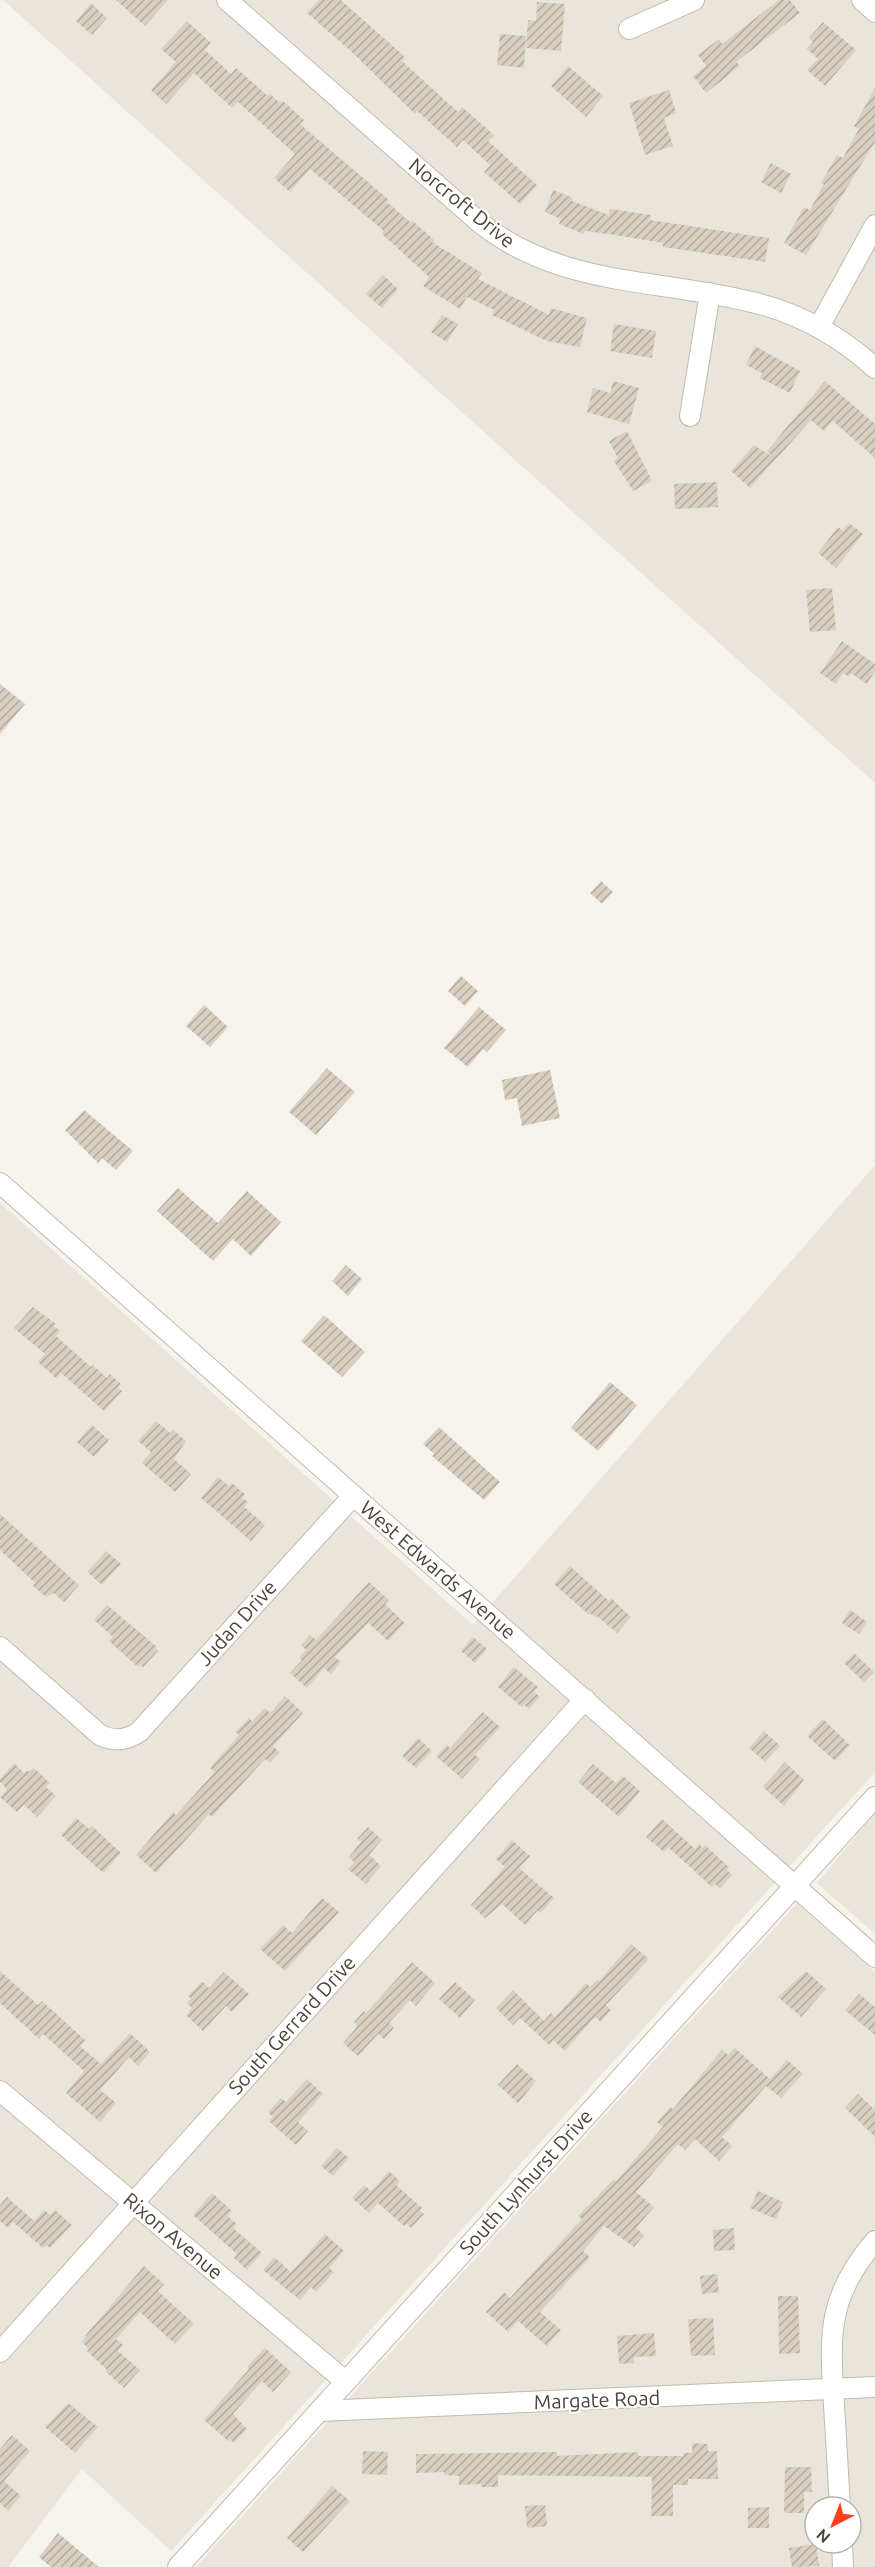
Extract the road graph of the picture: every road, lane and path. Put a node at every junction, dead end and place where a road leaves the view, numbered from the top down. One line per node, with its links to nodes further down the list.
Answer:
1 (227, 0): 7 (street, Norcroft Drive)
2 (694, 0): 5 (street)
3 (862, 0): 4 (street)
4 (875, 12)
5 (629, 29)
6 (875, 225): 8 (street)
7 (710, 293): 8 (street, Norcroft Drive); 10 (street)
8 (819, 327): 9 (street, Norcroft Drive)
9 (875, 368)
10 (690, 416)
11 (0, 1183): 12 (street, West Edwards Avenue)
12 (353, 1496): 13 (street, Judan Drive); 14 (street, West Edwards Avenue)
13 (0, 1647)
14 (585, 1699): 16 (street, West Edwards Avenue); 19 (street, South Gerrard Drive)
15 (875, 1797): 16 (street, South Lynhurst Drive)
16 (795, 1886): 17 (street, West Edwards Avenue); 22 (street, South Lynhurst Drive)
17 (875, 1957)
18 (0, 2091): 19 (street, Rixon Avenue)
19 (133, 2203): 21 (street, South Gerrard Drive); 22 (street, Rixon Avenue)
20 (875, 2241): 24 (street)
21 (0, 2352)
22 (345, 2381): 25 (street, South Lynhurst Drive)
23 (875, 2387): 24 (street, Margate Road)
24 (833, 2390): 25 (street, Margate Road); 26 (street)
25 (319, 2411): 27 (street, South Lynhurst Drive)
26 (839, 2495)
27 (178, 2567)

